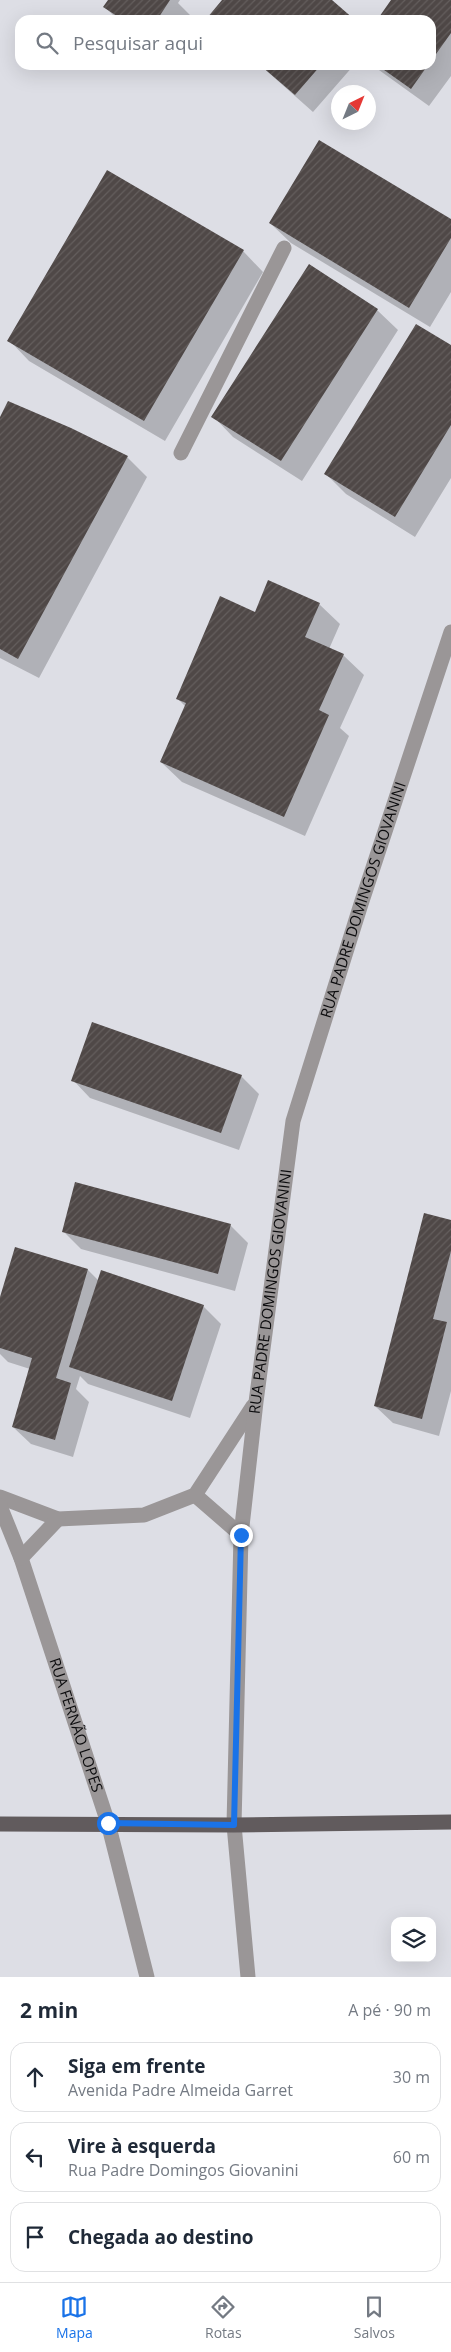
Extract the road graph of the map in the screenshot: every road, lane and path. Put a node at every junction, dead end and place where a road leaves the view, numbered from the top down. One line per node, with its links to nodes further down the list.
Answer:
1 (284, 248): 2 (street)
2 (181, 453)
3 (451, 632): 4 (street, RUA PADRE DOMINGOS GIOVANINI)
4 (256, 1402): 5 (street); 9 (street, RUA PADRE DOMINGOS GIOVANINI)
5 (195, 1495): 8 (street); 9 (street)
6 (0, 1497): 8 (street)
7 (0, 1506): 10 (street, RUA FERNÃO LOPES)
8 (58, 1519): 10 (street)
9 (241, 1535): 14 (street, RUA PADRE DOMINGOS GIOVANINI)
10 (20, 1558): 12 (street, RUA FERNÃO LOPES)
11 (451, 1822): 14 (main road)
12 (108, 1823): 13 (main road); 14 (main road); 15 (street, RUA FERNÃO LOPES)
13 (0, 1824)
14 (234, 1825): 16 (street, RUA PADRE DOMINGOS GIOVANINI)
15 (147, 1977)
16 (248, 1977)

